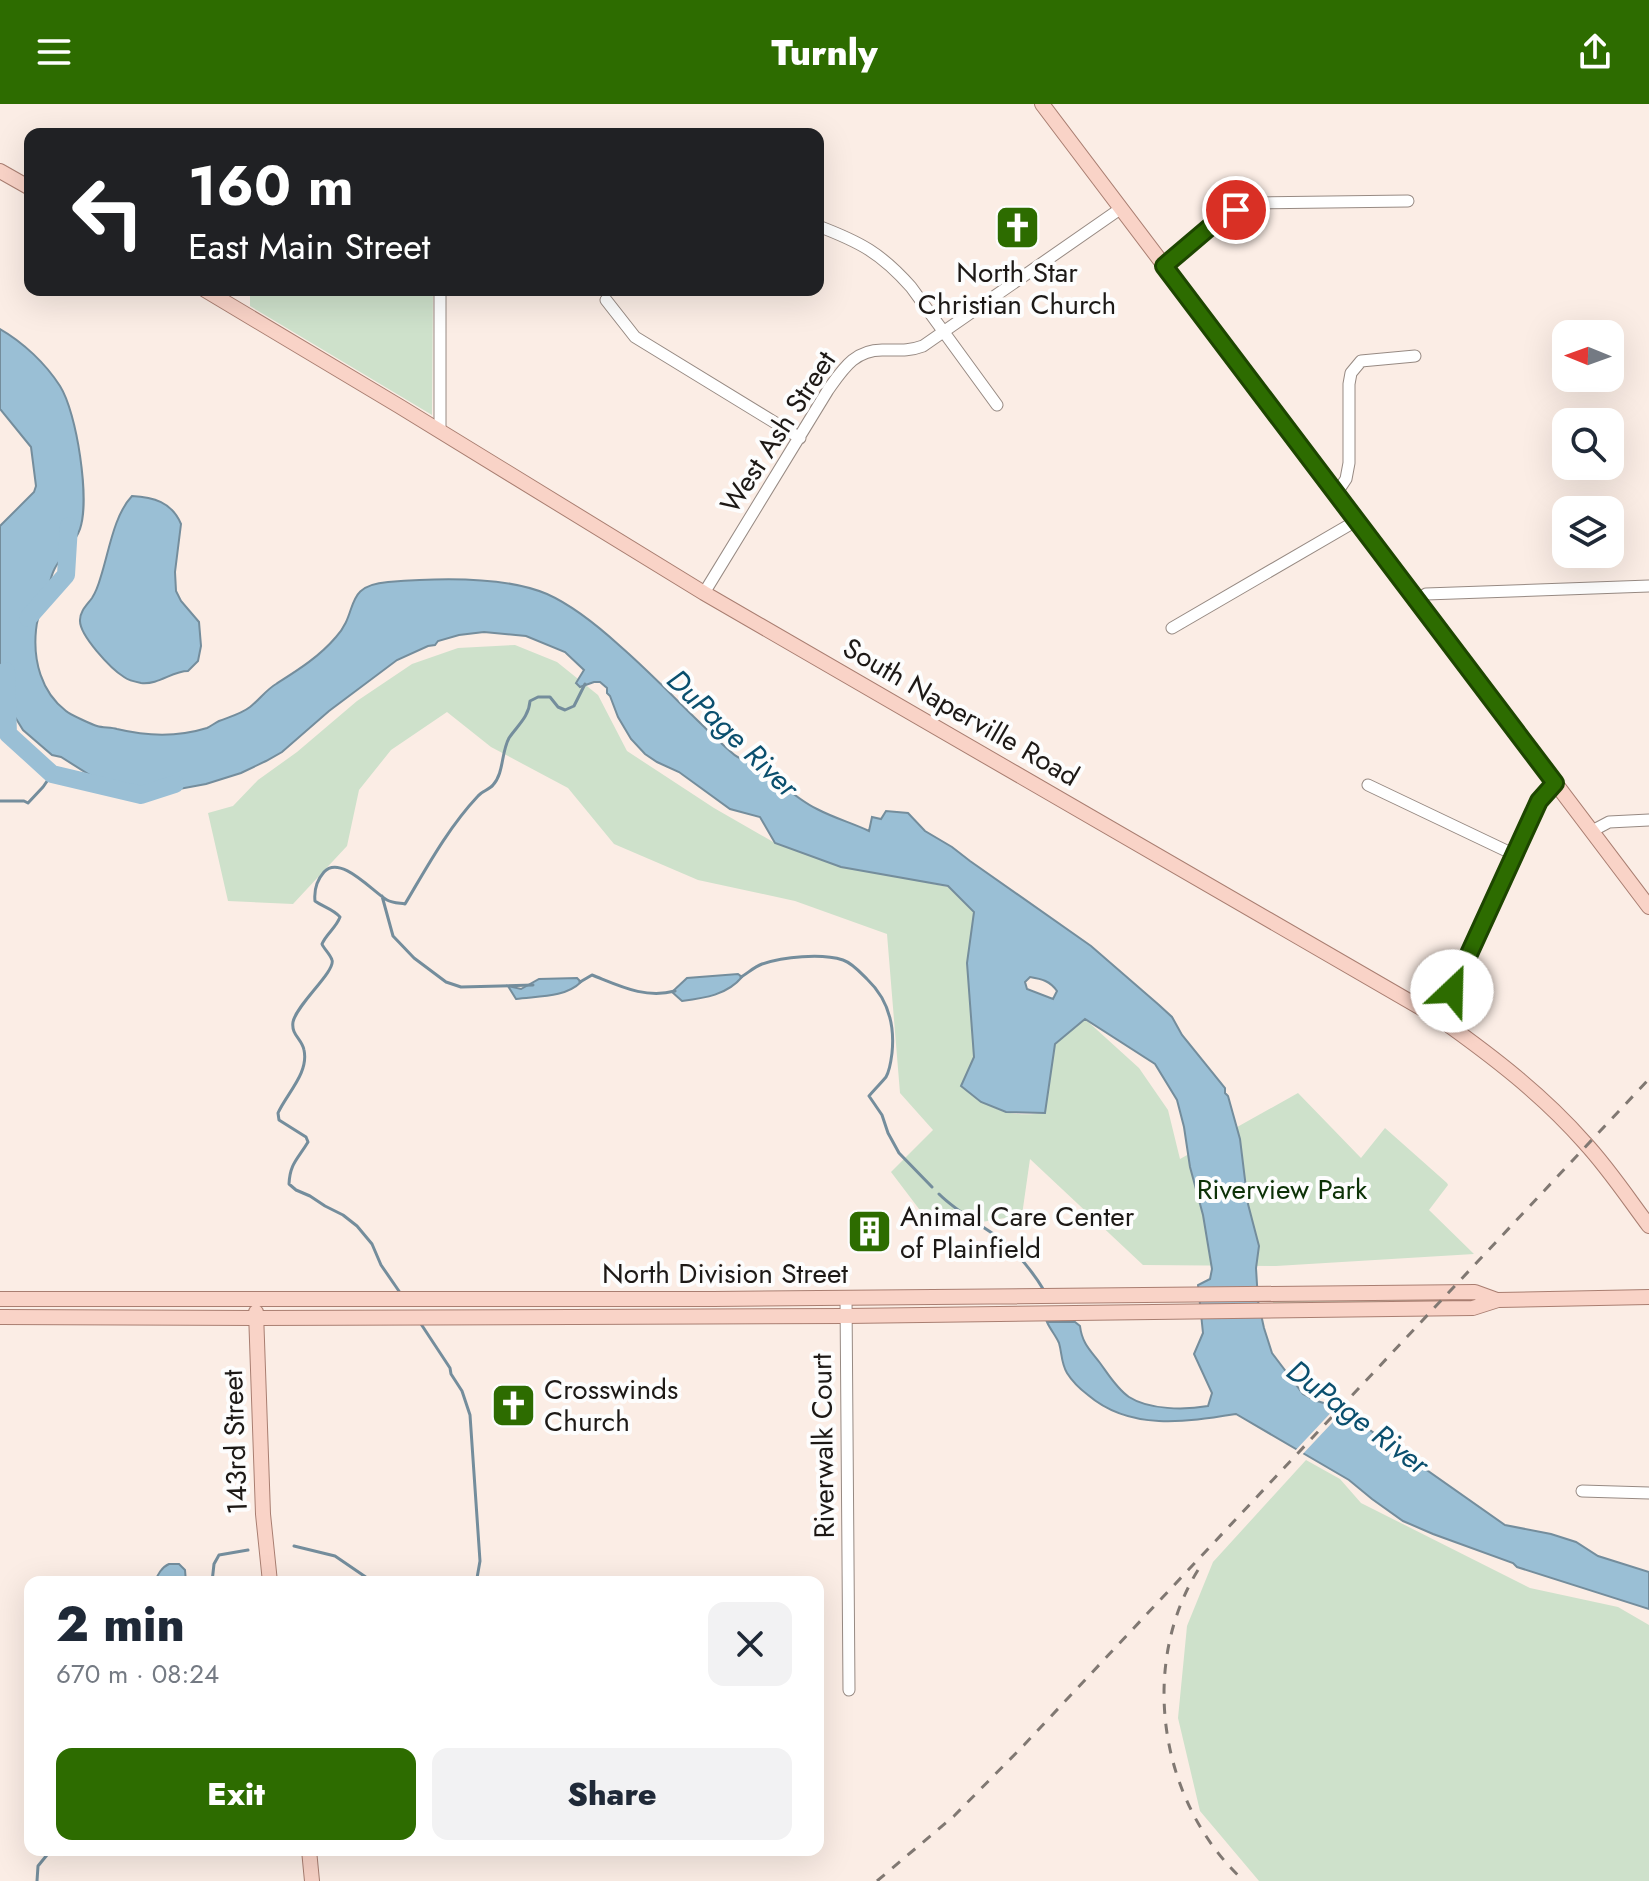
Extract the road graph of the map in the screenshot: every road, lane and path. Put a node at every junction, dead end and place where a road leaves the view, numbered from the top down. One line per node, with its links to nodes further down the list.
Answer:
1 (1042, 104): 5 (main road)
2 (0, 171): 3 (main road)
3 (24, 185)
4 (1408, 201): 7 (street)
5 (1120, 209): 7 (main road); 11 (street, West Ash Street)
6 (824, 229): 11 (street)
7 (1164, 266): 16 (main road)
8 (215, 296): 14 (main road, South Naperville Road)
9 (440, 296): 14 (street)
10 (606, 300): 15 (street)
11 (944, 332): 13 (street); 15 (street, West Ash Street)
12 (1415, 356): 16 (street)
13 (997, 405)
14 (440, 431): 19 (main road, South Naperville Road)
15 (800, 438): 19 (street, West Ash Street)
16 (1336, 494): 17 (main road)
17 (1356, 521): 20 (main road); 21 (street)
18 (1649, 586): 20 (street)
19 (704, 593): 28 (main road, South Naperville Road)
20 (1417, 600): 22 (main road)
21 (1172, 628)
22 (1555, 783): 25 (main road); 26 (street)
23 (1368, 785): 26 (street)
24 (1649, 820): 25 (street)
25 (1592, 831): 27 (main road)
26 (1513, 854): 28 (street)
27 (1649, 907)
28 (1440, 1019): 29 (main road, South Naperville Road)
29 (1649, 1226)
30 (1649, 1297): 35 (main road, North Division Street)
31 (846, 1298): 34 (main road, North Division Street); 35 (main road, North Division Street); 36 (street, Riverwalk Court)
32 (0, 1299): 33 (main road, North Division Street)
33 (256, 1299): 34 (main road, North Division Street); 38 (main road, 143rd Street)
34 (548, 1300): 39 (main road)
35 (1498, 1300): 36 (main road, North Division Street)
36 (846, 1316): 39 (main road, North Division Street); 43 (street, Riverwalk Court)
37 (0, 1317): 38 (main road, North Division Street)
38 (256, 1318): 39 (main road, North Division Street); 42 (main road, 143rd Street)
39 (548, 1318)
40 (1582, 1491): 41 (street)
41 (1649, 1493)
42 (269, 1576)
43 (849, 1690)
44 (310, 1856): 45 (main road)
45 (312, 1881)

